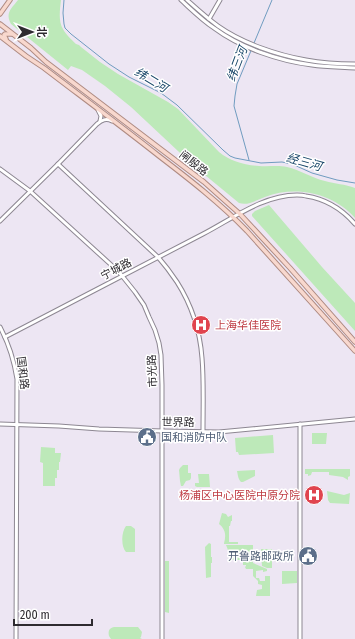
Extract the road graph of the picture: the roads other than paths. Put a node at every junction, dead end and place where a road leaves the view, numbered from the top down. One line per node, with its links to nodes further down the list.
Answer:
1 (10, 0): 5 (main road)
2 (181, 0): 6 (street)
3 (187, 0): 6 (street)
4 (220, 0): 6 (street)
5 (0, 14)
6 (208, 20): 11 (street)
7 (0, 24): 8 (main road, 闸殷路)
8 (14, 34): 10 (main road); 20 (main road, 闸殷路)
9 (0, 36): 10 (main road, 闸殷路)
10 (10, 43): 14 (main road, 闸殷路)
11 (256, 48): 12 (street); 13 (street)
12 (355, 64)
13 (355, 68)
14 (94, 106): 15 (main road, 闸殷路); 16 (street)
15 (114, 121): 16 (street); 21 (main road, 闸殷路)
16 (97, 124): 17 (street)
17 (58, 164): 19 (street); 28 (street)
18 (0, 169): 19 (street, 市光路)
19 (30, 191): 24 (street); 29 (street, 市光路)
20 (221, 197): 21 (main road); 22 (main road, 闸殷路)
21 (216, 202): 23 (main road, 闸殷路)
22 (240, 214): 23 (street, 宁城路); 25 (street, 宁城路); 26 (main road, 闸殷路)
23 (234, 218): 27 (main road, 闸殷路); 28 (street, 宁城路)
24 (0, 221)
25 (355, 224)
26 (253, 228): 27 (main road); 32 (main road, 闸殷路)
27 (250, 234): 33 (main road, 闸殷路)
28 (158, 257): 29 (street, 宁城路); 39 (street)
29 (123, 276): 31 (street, 宁城路); 38 (street, 市光路)
30 (0, 327): 31 (street, 国和路)
31 (5, 337): 36 (street, 国和路)
32 (355, 342)
33 (355, 350)
34 (355, 419): 37 (street, 世界路)
35 (0, 424): 36 (street, 世界路)
36 (16, 424): 38 (street, 世界路); 40 (street, 国和路)
37 (300, 424): 39 (street, 世界路); 42 (street)
38 (162, 431): 39 (street, 世界路); 41 (street, 市光路)
39 (203, 432)
40 (16, 639)
41 (162, 639)
42 (300, 639)

